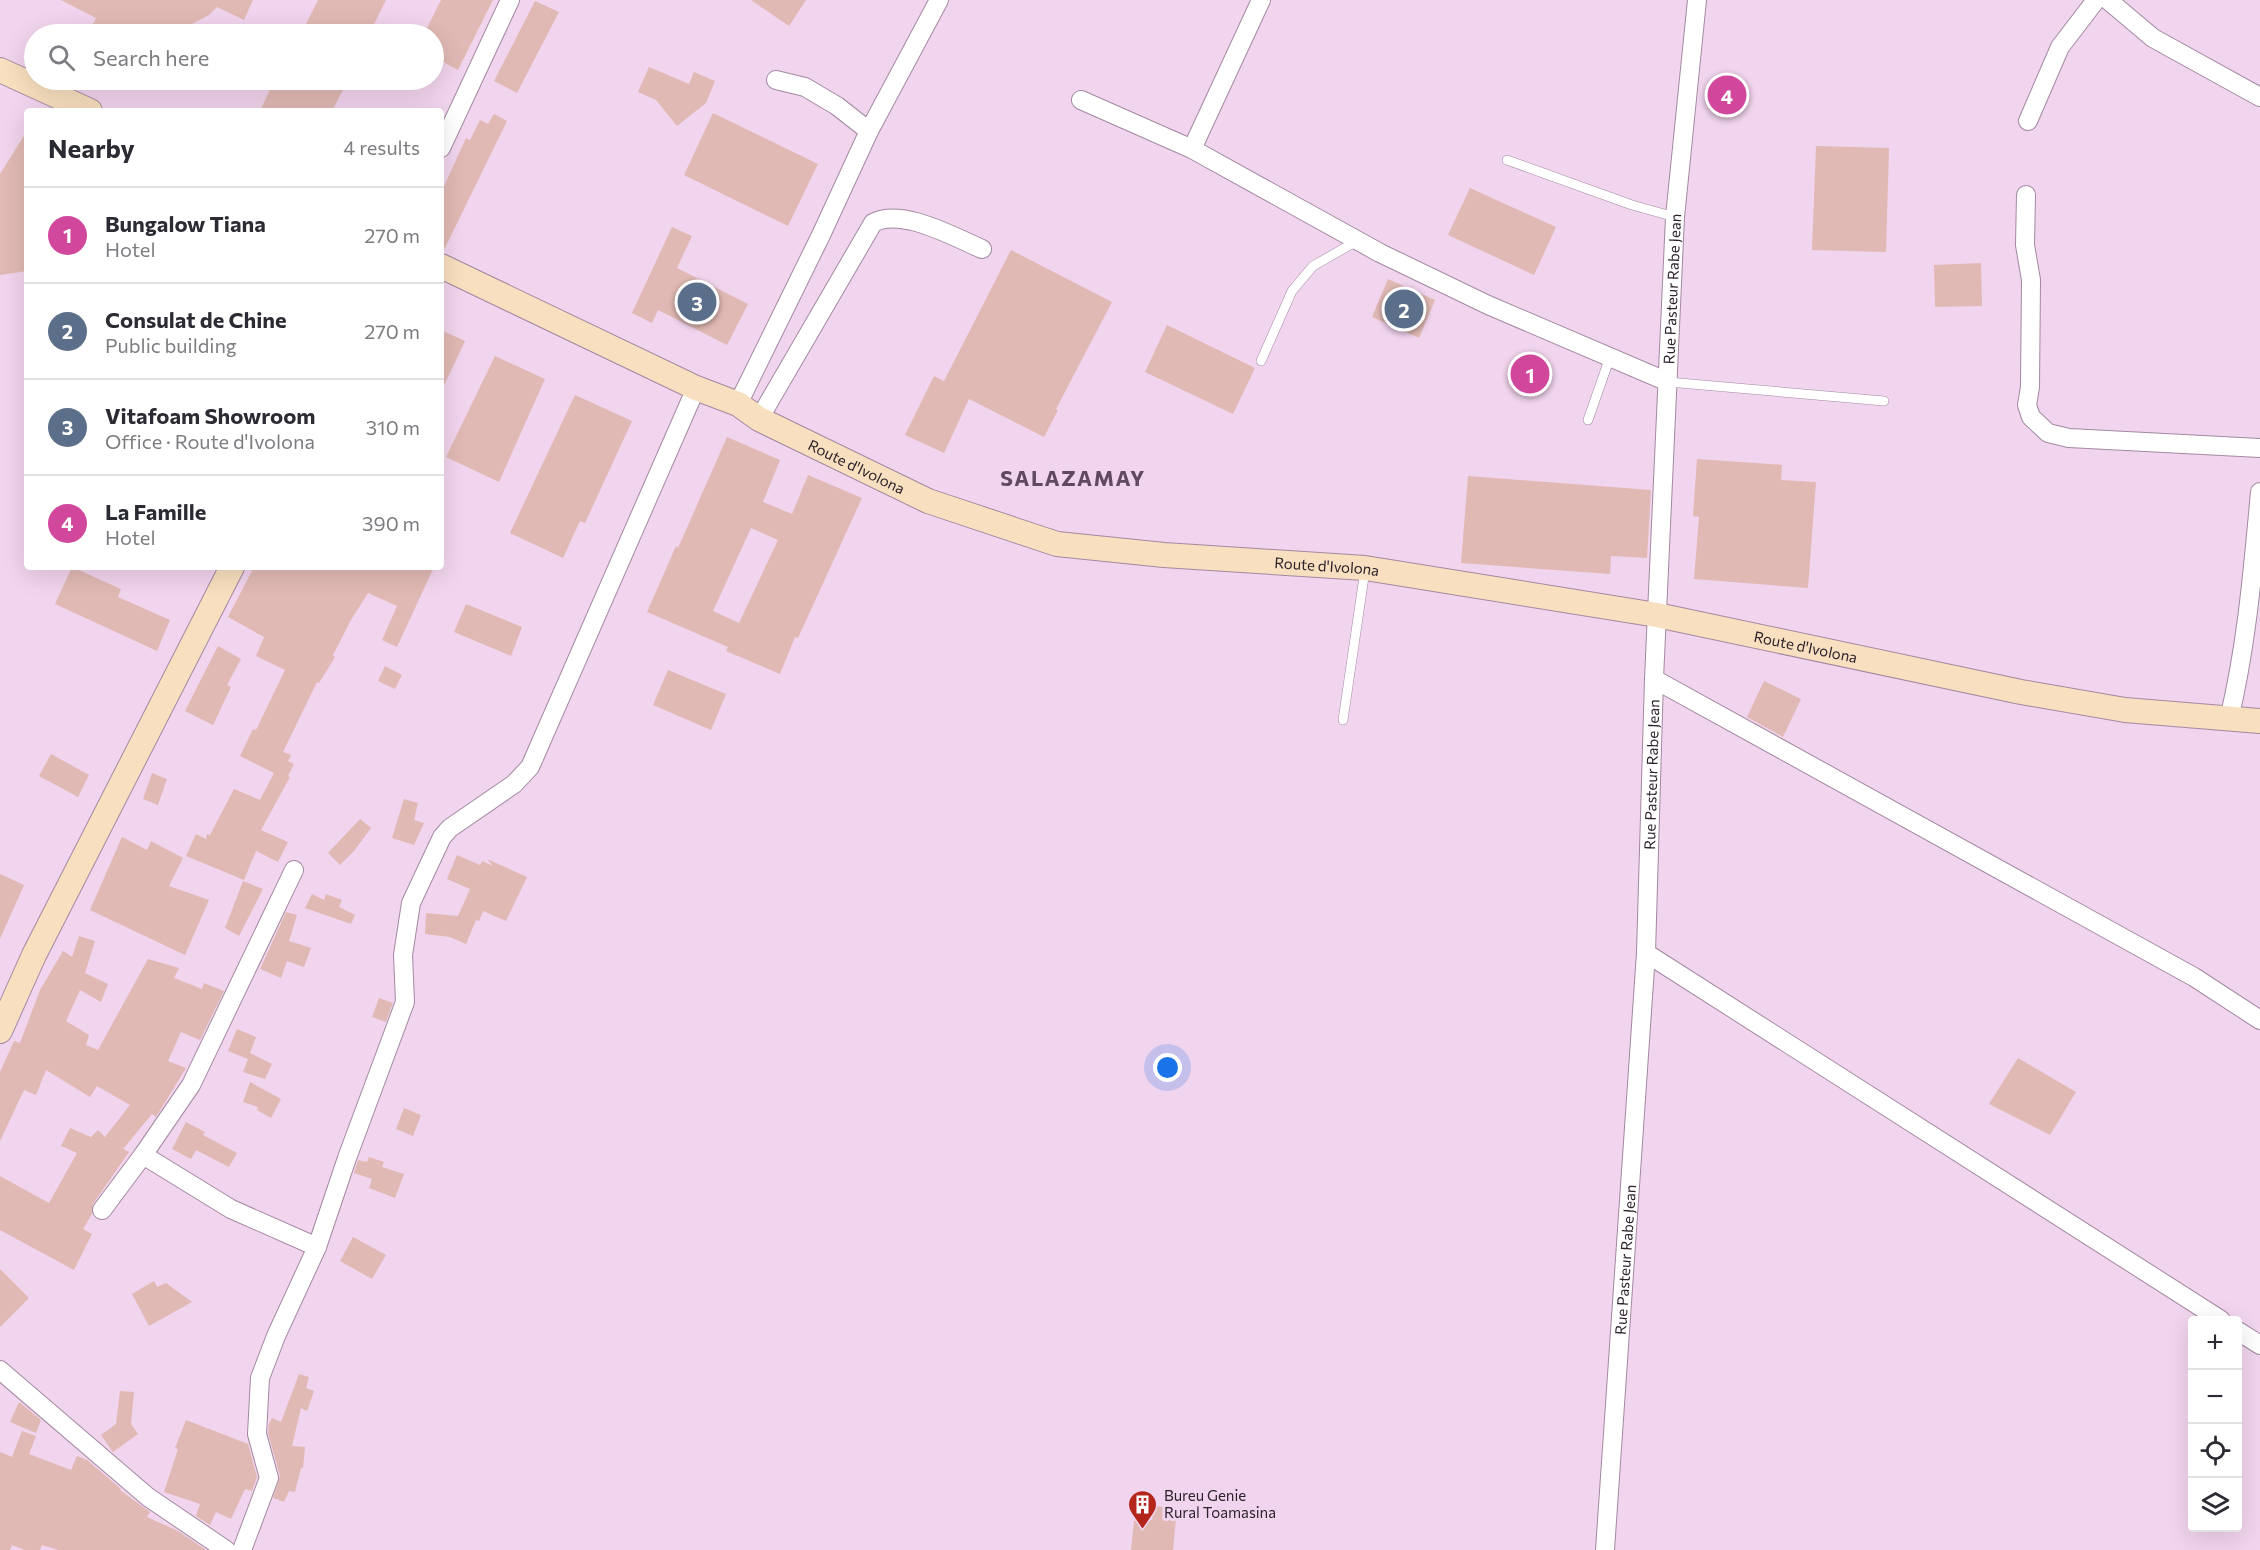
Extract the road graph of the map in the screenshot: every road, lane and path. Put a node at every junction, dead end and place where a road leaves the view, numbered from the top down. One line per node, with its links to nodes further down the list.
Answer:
1 (510, 0): 16 (street)
2 (939, 0): 15 (street)
3 (1261, 0): 17 (street)
4 (1697, 0): 20 (street, Rue Pasteur Rabe Jean)
5 (2096, 0): 14 (street)
6 (2108, 0): 11 (street)
7 (0, 70): 9 (main road)
8 (776, 80): 15 (street)
9 (24, 81)
10 (44, 90): 13 (main road)
11 (2260, 97)
12 (1081, 100): 17 (street)
13 (83, 108)
14 (2028, 121)
15 (869, 131): 29 (street)
16 (444, 142)
17 (1192, 149): 21 (street)
18 (1507, 160): 20 (lane)
19 (2026, 195): 32 (street)
20 (1675, 217): 26 (street, Rue Pasteur Rabe Jean)
21 (1357, 241): 24 (street); 25 (lane)
22 (982, 249): 30 (street)
23 (444, 267): 27 (main road, Route d'Ivolona)
24 (1610, 357): 26 (street); 31 (lane)
25 (1261, 361)
26 (1668, 382): 28 (lane); 36 (street, Rue Pasteur Rabe Jean)
27 (696, 387): 29 (main road, Route d'Ivolona); 47 (street)
28 (1884, 401)
29 (738, 404): 30 (main road, Route d'Ivolona)
30 (759, 420): 34 (main road, Route d'Ivolona)
31 (1588, 420)
32 (2260, 448)
33 (2260, 492): 38 (street)
34 (1365, 568): 36 (main road, Route d'Ivolona); 39 (lane)
35 (230, 570): 44 (main road)
36 (1657, 615): 37 (street, Rue Pasteur Rabe Jean); 38 (main road, Route d'Ivolona)
37 (1654, 679): 42 (street, Rue Pasteur Rabe Jean); 43 (street)
38 (2229, 719): 40 (main road, Route d'Ivolona)
39 (1343, 720)
40 (2260, 721)
41 (294, 870): 45 (street)
42 (1646, 953): 48 (street); 54 (street, Rue Pasteur Rabe Jean)
43 (2260, 1020)
44 (0, 1031)
45 (143, 1155): 46 (street); 47 (street)
46 (102, 1210)
47 (317, 1247): 53 (street)
48 (2215, 1316)
49 (2242, 1334): 50 (street)
50 (2260, 1345)
51 (0, 1370): 52 (street)
52 (225, 1550)
53 (242, 1550)
54 (1605, 1550)

